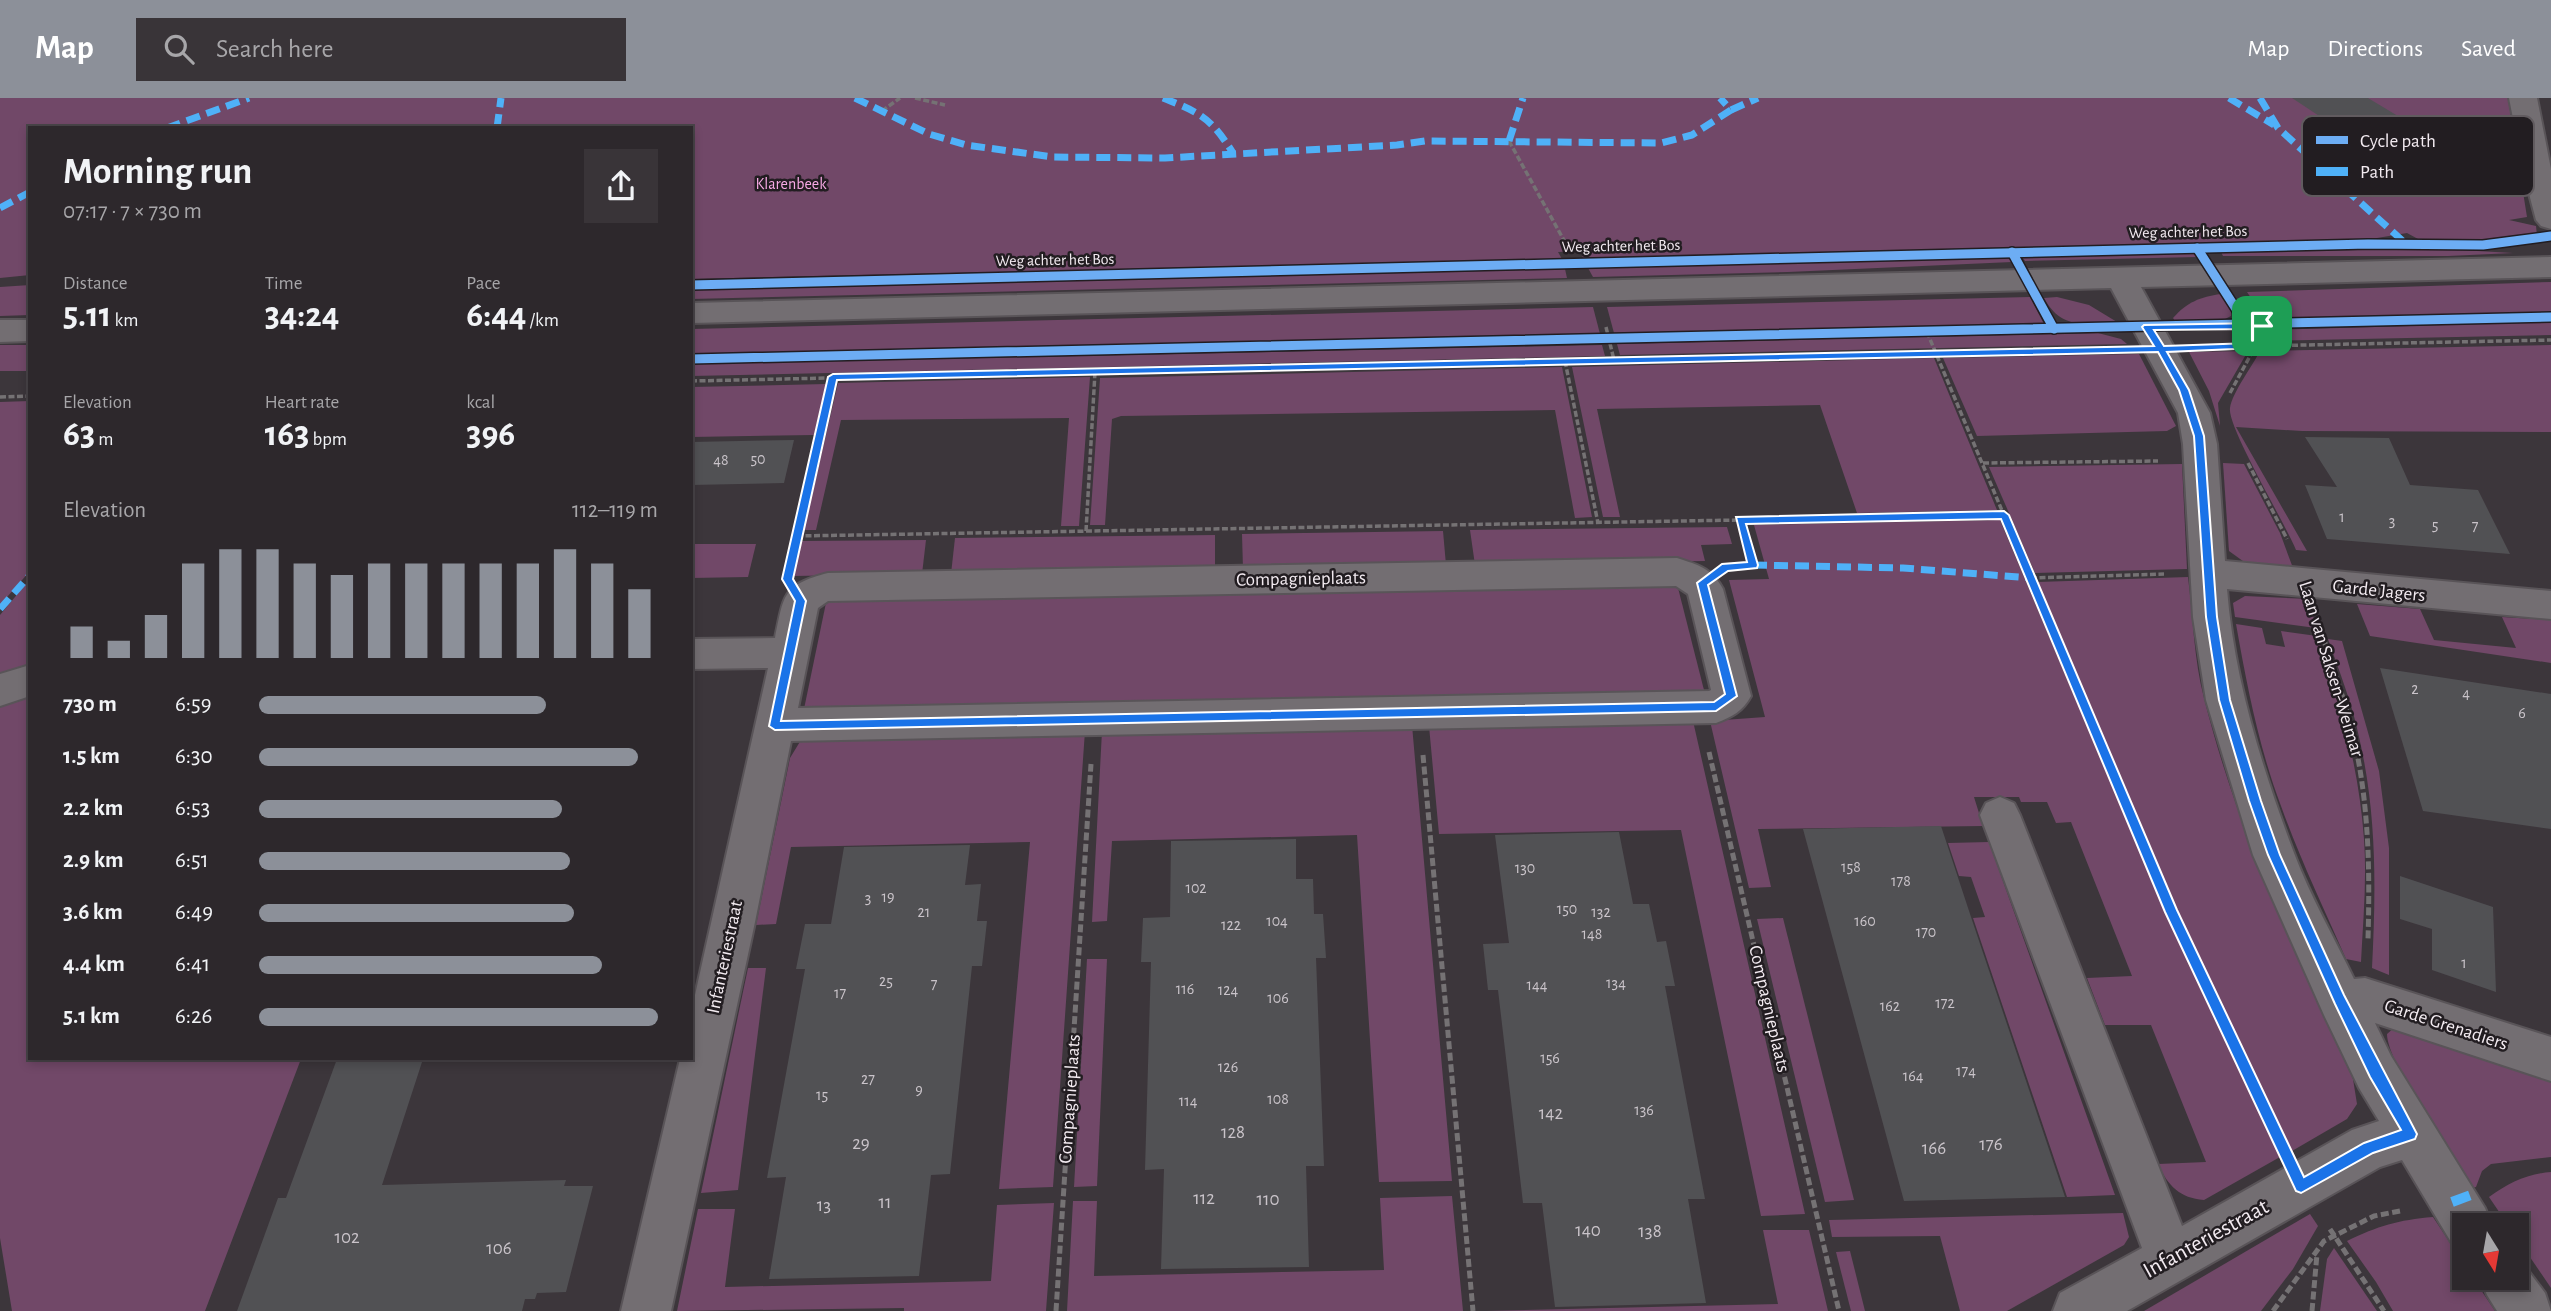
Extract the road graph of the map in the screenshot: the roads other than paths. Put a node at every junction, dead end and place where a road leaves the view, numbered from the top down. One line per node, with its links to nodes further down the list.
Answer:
1 (2523, 98): 2 (street)
2 (2527, 116)
3 (2534, 154): 4 (street)
4 (2551, 220)
5 (2551, 267): 6 (street)
6 (2120, 276): 7 (street); 10 (street)
7 (693, 313)
8 (28, 330): 9 (street)
9 (0, 331)
10 (2208, 573): 11 (street, Garde Jagers); 18 (street)
11 (2551, 605)
12 (789, 653): 13 (street); 16 (street); 16 (street, Compagnieplaats)
13 (693, 654)
14 (28, 681): 15 (street)
15 (0, 690)
16 (775, 726): 24 (street, Infanteriestraat)
17 (2000, 815): 22 (street)
18 (2352, 999): 19 (street, Garde Grenadiers); 20 (street)
19 (2551, 1059)
20 (2410, 1134): 21 (street); 22 (street, Infanteriestraat)
21 (2460, 1213)
22 (2170, 1258): 25 (street, Infanteriestraat)
23 (2512, 1290): 26 (street)
24 (646, 1311)
25 (2078, 1311)
26 (2527, 1311)

